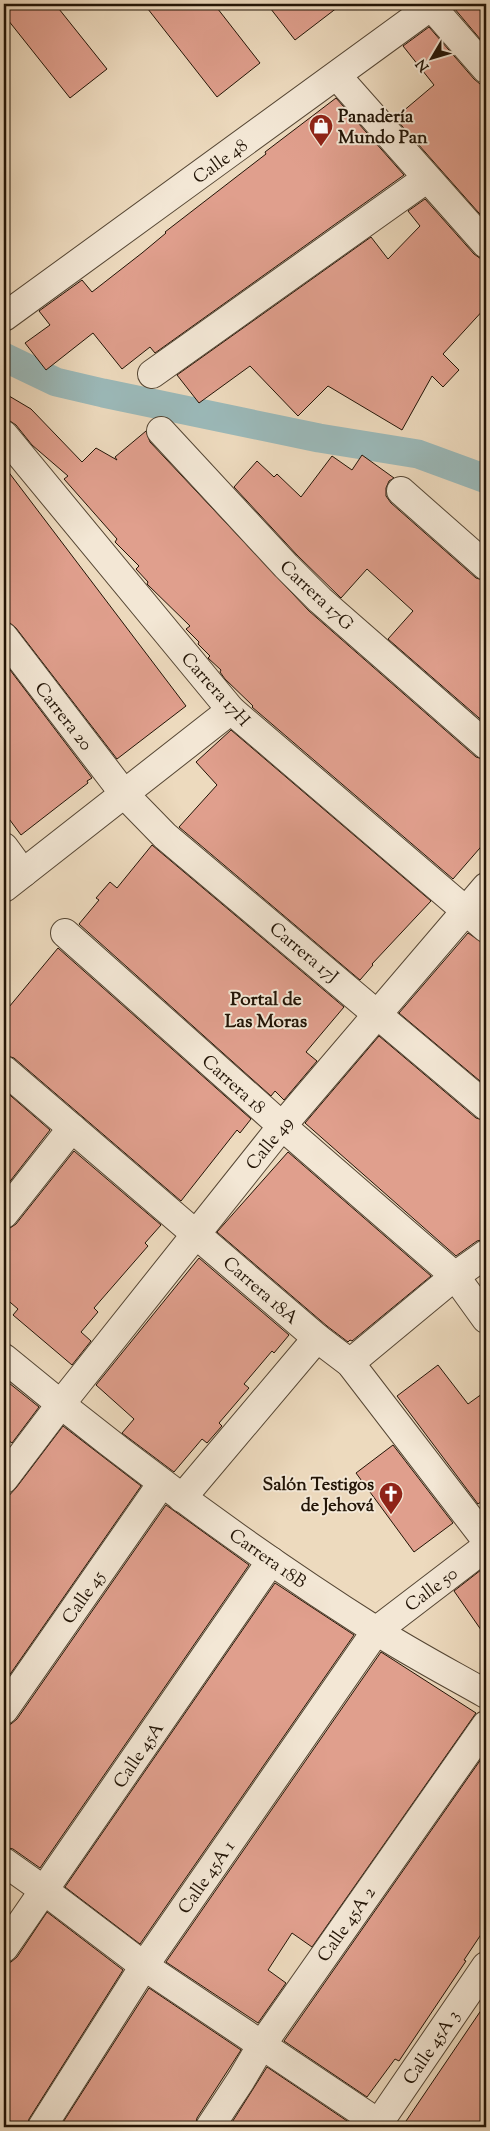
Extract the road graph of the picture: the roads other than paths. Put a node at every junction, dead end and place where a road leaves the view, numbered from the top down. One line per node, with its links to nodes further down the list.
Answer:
1 (432, 5): 2 (street); 3 (street, Calle 48)
2 (486, 70)
3 (337, 76): 4 (street); 6 (street, Calle 48)
4 (426, 179): 5 (street); 7 (street)
5 (481, 238)
6 (4, 317)
7 (152, 374)
8 (161, 431): 14 (street, Carrera 17G)
9 (4, 435): 13 (street, Carrera 17H)
10 (401, 491): 11 (street)
11 (486, 566)
12 (4, 638): 15 (street, Carrera 20)
13 (231, 710): 15 (street); 19 (street, Carrera 17H)
14 (486, 745)
15 (125, 795): 17 (street); 21 (street, Carrera 17J)
16 (4, 848): 17 (street)
17 (14, 881)
18 (486, 887): 19 (street, Calle 49)
19 (476, 919): 21 (street, Calle 49)
20 (65, 934): 24 (street, Carrera 18)
21 (378, 1014): 23 (street, Carrera 17J); 24 (street, Calle 49)
22 (4, 1070): 25 (street, Carrera 18A)
23 (486, 1106)
24 (282, 1126): 27 (street, Calle 49); 29 (street, Carrera 18)
25 (72, 1128): 26 (street); 27 (street, Carrera 18A)
26 (4, 1214)
27 (196, 1234): 31 (street, Carrera 18A); 34 (street, Calle 49)
28 (486, 1254): 29 (street)
29 (455, 1276): 30 (street, Carrera 18); 33 (street)
30 (486, 1319)
31 (317, 1338): 33 (street, Carrera 18A); 36 (street, Calle 45)
32 (4, 1358): 34 (street, Carrera 18B)
33 (350, 1363): 37 (street, Carrera 18A)
34 (60, 1405): 35 (street, Calle 49); 36 (street, Carrera 18B)
35 (4, 1479)
36 (172, 1490): 39 (street, Carrera 18B); 42 (street, Calle 45)
37 (486, 1540)
38 (486, 1547): 40 (street, Calle 50)
39 (271, 1561): 40 (street, Carrera 18B); 45 (street, Calle 45A)
40 (376, 1631): 41 (street, Carrera 18B); 47 (street, Calle 45A 1)
41 (486, 1694)
42 (4, 1710)
43 (486, 1724): 49 (street, Calle 45A 2)
44 (4, 1862): 45 (street)
45 (45, 1891): 46 (street, Calle 45A); 47 (street)
46 (4, 1948)
47 (144, 1966): 49 (street); 51 (street, Calle 45A 1)
48 (486, 1966): 50 (street, Calle 45A 3)
49 (261, 2046): 50 (street); 52 (street, Calle 45A 2)
50 (380, 2126)
51 (42, 2127)
52 (210, 2127)

